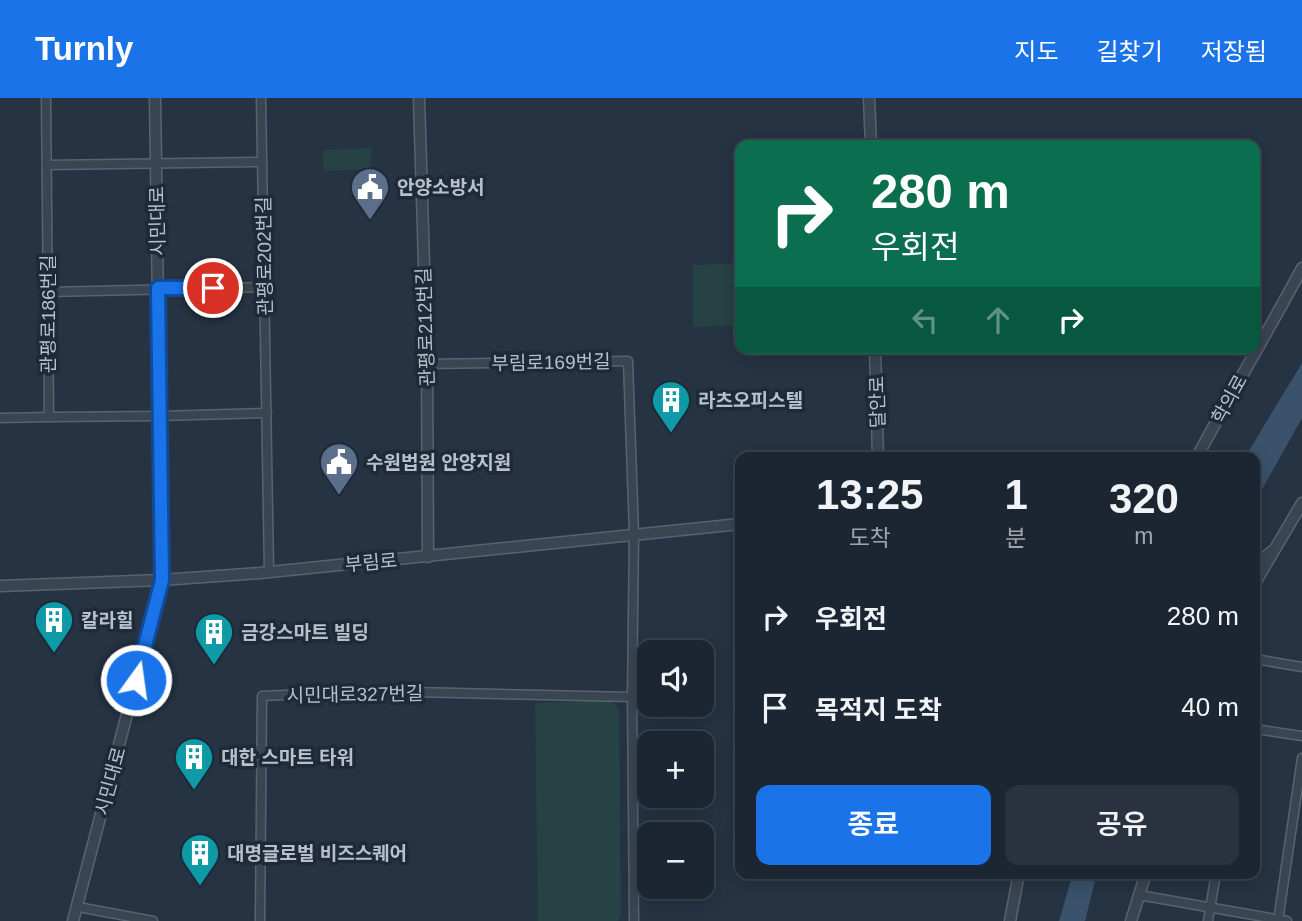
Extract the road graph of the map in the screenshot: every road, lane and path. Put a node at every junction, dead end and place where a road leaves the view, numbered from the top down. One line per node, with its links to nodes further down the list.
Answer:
1 (46, 98): 9 (street, 관평로186번길)
2 (155, 98): 8 (street, 시민대로)
3 (261, 98): 7 (street, 관평로202번길)
4 (419, 98): 17 (street, 관평로212번길)
5 (869, 98): 6 (street)
6 (870, 140)
7 (262, 162): 8 (street); 11 (street, 관평로202번길)
8 (155, 164): 9 (street); 12 (street, 시민대로)
9 (47, 165): 13 (street, 관평로186번길)
10 (1302, 268): 14 (street, 학의로)
11 (264, 287): 12 (street); 18 (street, 관평로202번길)
12 (158, 288): 13 (street); 19 (street, 시민대로)
13 (48, 292): 20 (street, 관평로186번길)
14 (1260, 344)
15 (875, 354): 22 (street, 달안로)
16 (1254, 354): 23 (street, 학의로)
17 (427, 364): 26 (street, 부림로169번길); 28 (street, 관평로212번길)
18 (267, 413): 19 (street); 30 (street, 관평로202번길)
19 (161, 416): 20 (street); 32 (street, 시민대로)
20 (49, 417): 21 (street)
21 (0, 418)
22 (878, 452)
23 (1200, 452)
24 (1302, 503): 27 (street)
25 (735, 524): 26 (street, 부림로)
26 (634, 534): 28 (street, 부림로); 36 (street)
27 (1275, 548): 29 (street); 31 (street)
28 (428, 557): 30 (street, 부림로)
29 (1260, 560)
30 (270, 572): 32 (street, 부림로)
31 (1260, 574)
32 (162, 580): 33 (street, 부림로); 44 (street, 시민대로)
33 (0, 586)
34 (1260, 660): 35 (street)
35 (1302, 667)
36 (632, 697): 49 (street, 시민대로327번길); 50 (street)
37 (1260, 730): 38 (street)
38 (1302, 736)
39 (1302, 759): 46 (street)
40 (1019, 879): 51 (street)
41 (1144, 879): 43 (street)
42 (1215, 879): 45 (street)
43 (1139, 895): 45 (street); 52 (street)
44 (78, 907): 47 (street, 시민대로); 48 (street)
45 (1210, 909): 46 (street); 53 (street)
46 (1281, 920)
47 (73, 921)
48 (153, 921)
49 (260, 921)
50 (634, 921)
51 (1010, 921)
52 (1131, 921)
53 (1208, 921)

